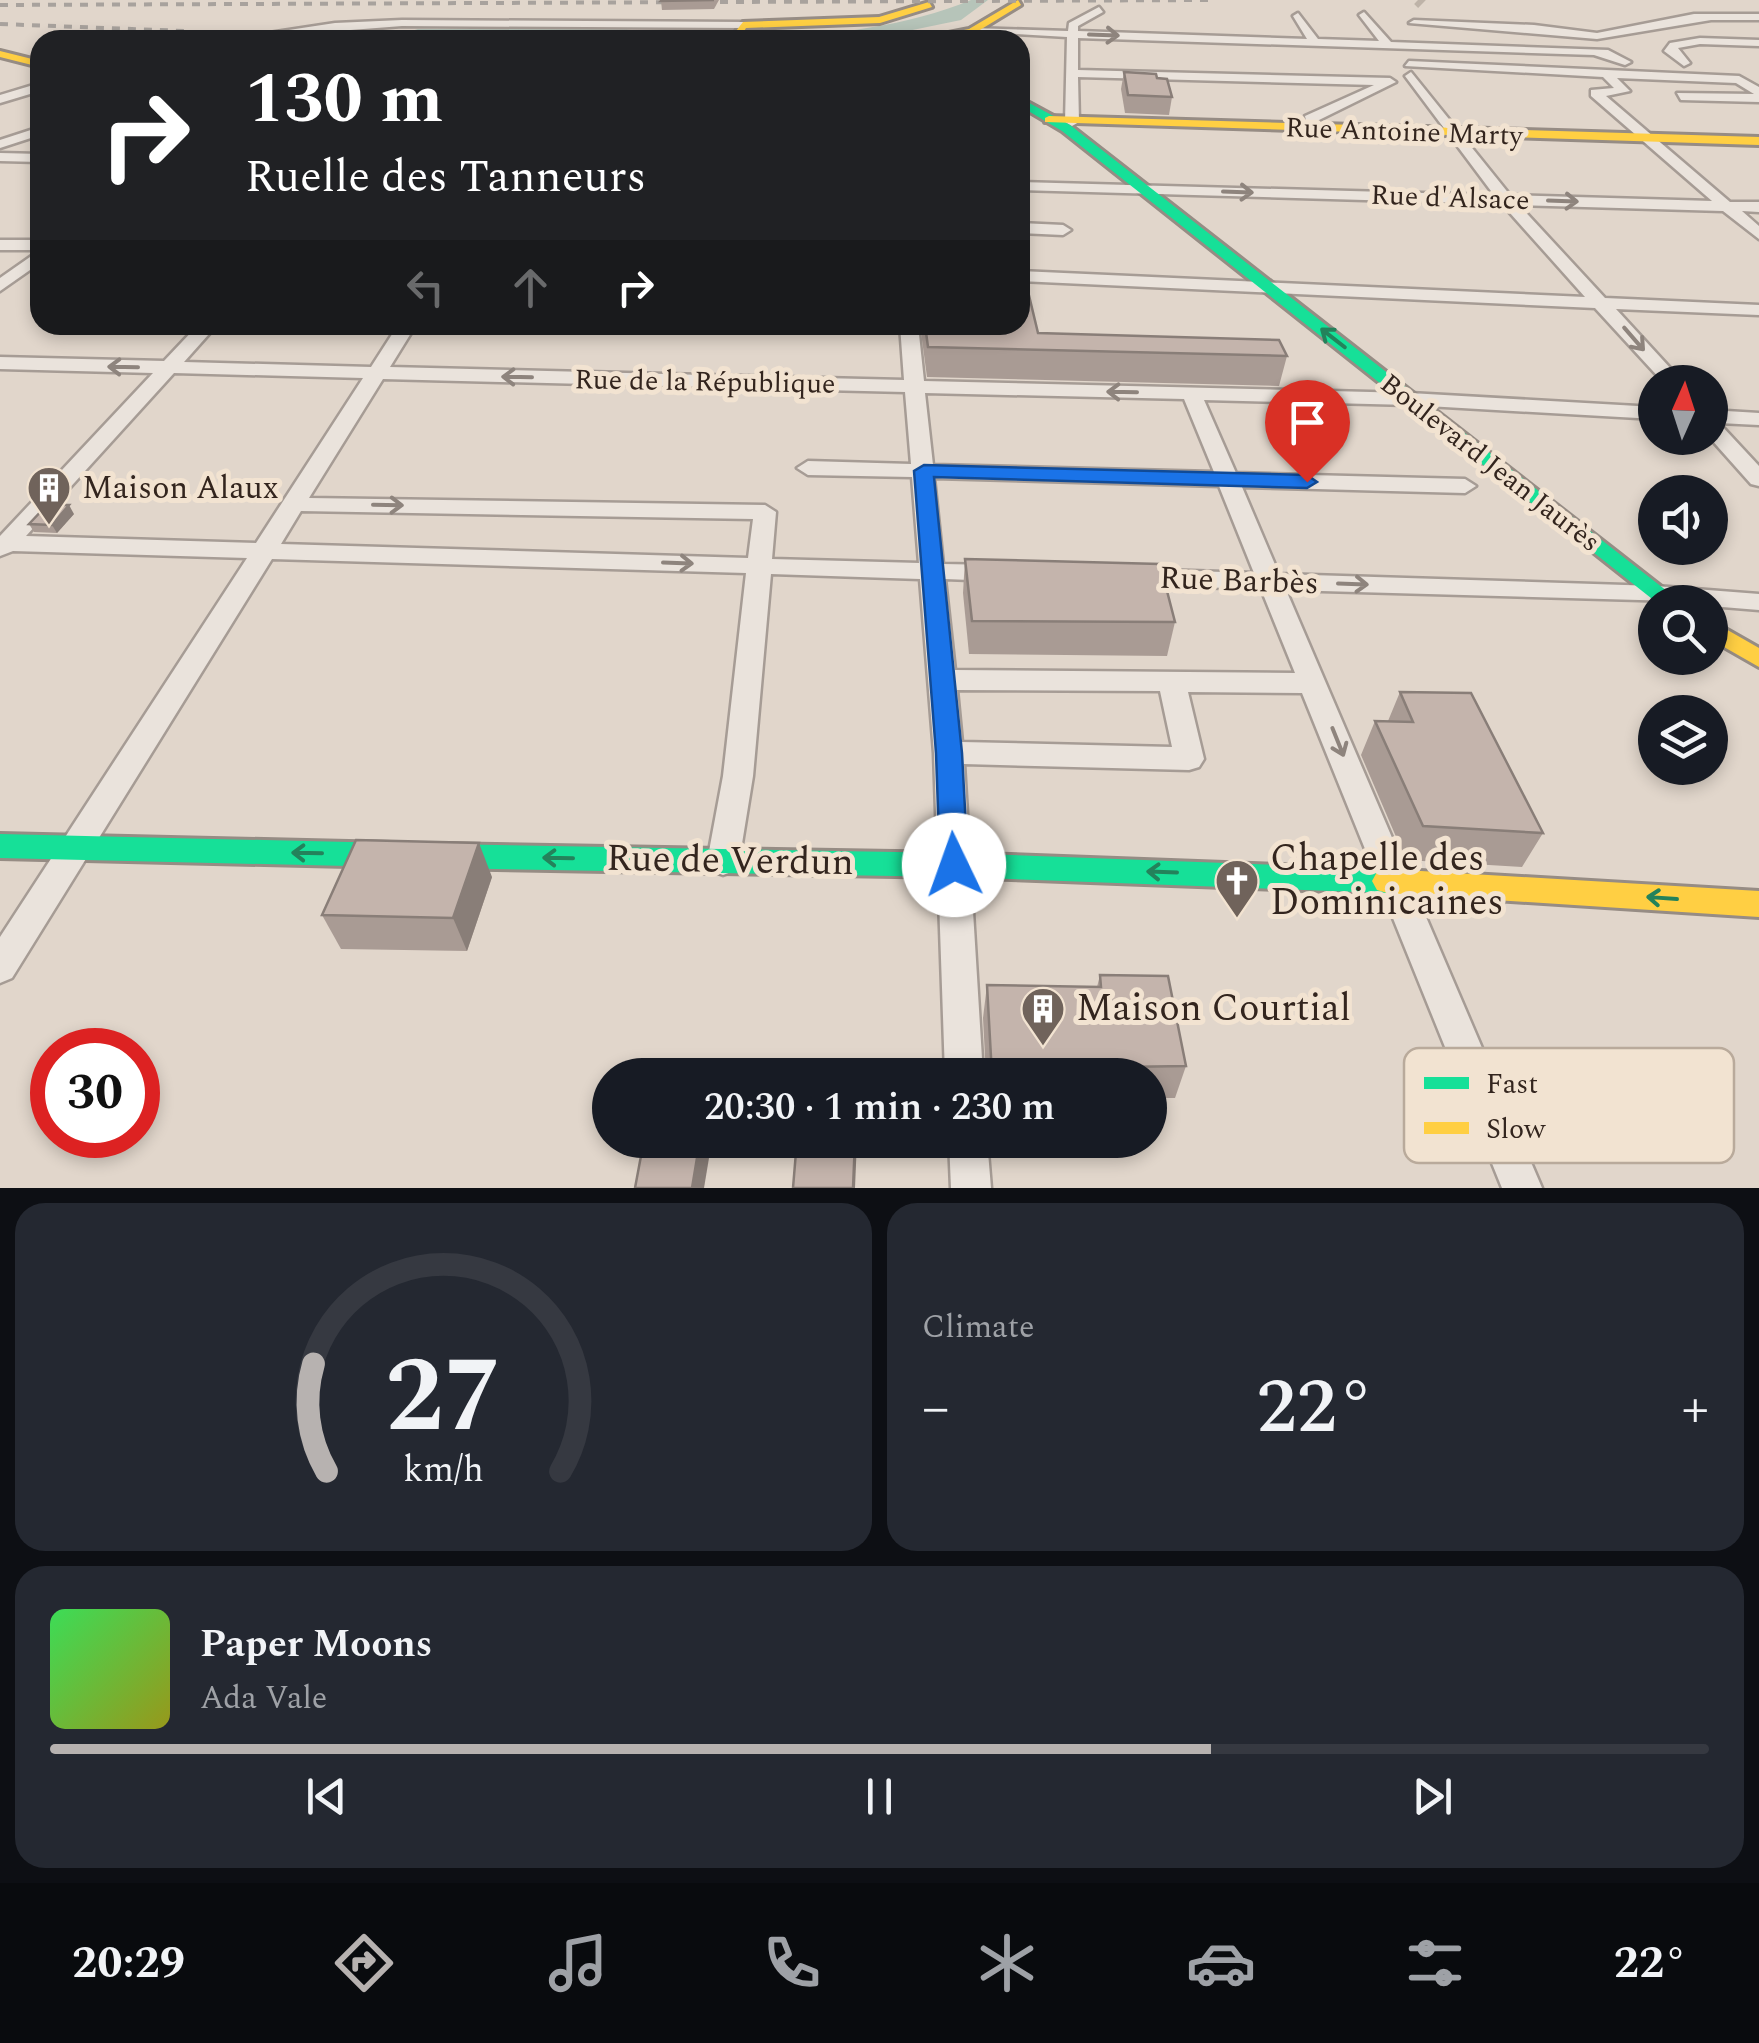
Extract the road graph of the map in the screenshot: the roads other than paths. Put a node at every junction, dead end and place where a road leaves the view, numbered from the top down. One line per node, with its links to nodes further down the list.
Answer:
1 (1018, 2): 14 (street)
2 (929, 5): 13 (street)
3 (1099, 10): 17 (street)
4 (1418, 10): 10 (street)
5 (1364, 15): 22 (street)
6 (1647, 15): 9 (street)
7 (1298, 16): 19 (street)
8 (1759, 17): 9 (street)
9 (1707, 18): 15 (street)
10 (1414, 23): 15 (street); 23 (street)
11 (308, 30): 12 (street)
12 (663, 30)
13 (762, 30)
14 (981, 30)
15 (1647, 30): 20 (street)
16 (1030, 34): 17 (street)
17 (1072, 34): 18 (street, one-way to 18); 31 (street)
18 (1272, 40): 19 (street); 24 (street)
19 (1314, 41): 22 (street)
20 (1690, 42): 21 (street); 28 (street)
21 (1759, 43)
22 (1386, 44): 23 (street)
23 (1410, 44): 27 (street); 30 (street)
24 (1279, 53)
25 (0, 54): 26 (street)
26 (30, 62)
27 (1625, 62): 28 (street); 32 (street)
28 (1684, 64): 33 (street)
29 (1286, 66): 39 (street)
30 (1410, 70): 32 (street); 34 (street); 42 (street)
31 (1072, 73): 39 (street); 41 (street)
32 (1606, 73): 33 (street); 44 (street)
33 (1740, 73): 36 (street)
34 (1390, 82): 39 (street); 39 (street)
35 (30, 91): 38 (street)
36 (1759, 95): 37 (street)
37 (1681, 96)
38 (0, 99)
39 (1304, 105): 41 (street, Rue Antoine Marty); 42 (street, Rue Antoine Marty)
40 (1030, 115): 41 (street, Rue Antoine Marty)
41 (1066, 127): 50 (street, Boulevard Jean Jaurès)
42 (1456, 133): 44 (street, Rue Antoine Marty); 51 (street)
43 (30, 134): 46 (street)
44 (1648, 138): 45 (street, Rue Antoine Marty); 52 (street)
45 (1759, 142)
46 (0, 144)
47 (0, 156): 48 (street)
48 (30, 158)
49 (1030, 186): 50 (street, Rue d'Alsace)
50 (1141, 189): 51 (street, Rue d'Alsace, one-way to 51); 62 (street, Boulevard Jean Jaurès)
51 (1506, 200): 52 (street, Rue d'Alsace, one-way to 52); 63 (street)
52 (1726, 206): 53 (street, Rue d'Alsace); 56 (street)
53 (1759, 207)
54 (1030, 228): 55 (street)
55 (1063, 230)
56 (1759, 234)
57 (0, 245): 58 (street)
58 (30, 245)
59 (30, 264): 61 (street)
60 (1030, 277): 62 (street)
61 (0, 286)
62 (1268, 288): 63 (street); 74 (street, Boulevard Jean Jaurès, one-way to 62)
63 (1604, 304): 64 (street); 69 (street, one-way to 69)
64 (1759, 310)
65 (199, 335): 70 (street)
66 (400, 335): 71 (street)
67 (910, 335): 72 (street)
68 (0, 364): 70 (street, Rue de la République, one-way to 68)
69 (1657, 365)
70 (168, 368): 71 (street, Rue de la République); 85 (street)
71 (374, 373): 72 (street, Rue de la République, one-way to 71); 84 (street)
72 (916, 387): 73 (street, Rue de la République, one-way to 72); 80 (street)
73 (1192, 394): 74 (street, Rue de la République); 81 (street)
74 (1410, 400): 75 (street, Rue de la République); 92 (street, Boulevard Jean Jaurès)
75 (1638, 412)
76 (1728, 417): 77 (street)
77 (1759, 419)
78 (1728, 445): 82 (street)
79 (808, 468): 80 (street)
80 (924, 471): 81 (street); 88 (street)
81 (1228, 480): 83 (street); 91 (street)
82 (1759, 480)
83 (1465, 486)
84 (290, 504): 86 (street); 87 (street, one-way to 87)
85 (2, 546): 86 (street)
86 (262, 550): 87 (street, one-way to 87); 103 (street)
87 (762, 566): 88 (street); 104 (street)
88 (933, 571): 89 (street); 98 (street)
89 (1012, 574)
90 (1112, 577): 91 (street, Rue Barbès)
91 (1270, 582): 93 (street, Rue Barbès, one-way to 93); 100 (street)
92 (1646, 585)
93 (1638, 597)
94 (1728, 601): 95 (street, Rue Barbès)
95 (1759, 602)
96 (1728, 640): 97 (street)
97 (1759, 660)
98 (942, 680): 99 (street); 101 (street)
99 (1172, 683): 100 (street); 101 (street)
100 (1314, 684): 106 (street, one-way to 106)
101 (949, 753): 105 (street)
102 (0, 846): 103 (street, Rue de Verdun)
103 (74, 849): 104 (street, Rue de Verdun, one-way to 103); 108 (street)
104 (722, 862): 105 (street, Rue de Verdun)
105 (954, 865): 106 (street, Rue de Verdun, one-way to 105); 110 (street)
106 (1394, 880): 107 (street, Rue de Verdun, one-way to 106); 109 (street)
107 (1759, 904)
108 (0, 967)
109 (1464, 1048)
110 (963, 1058)
111 (969, 1158): 113 (street)
112 (1512, 1163): 114 (street)
113 (971, 1188)
114 (1522, 1188)

